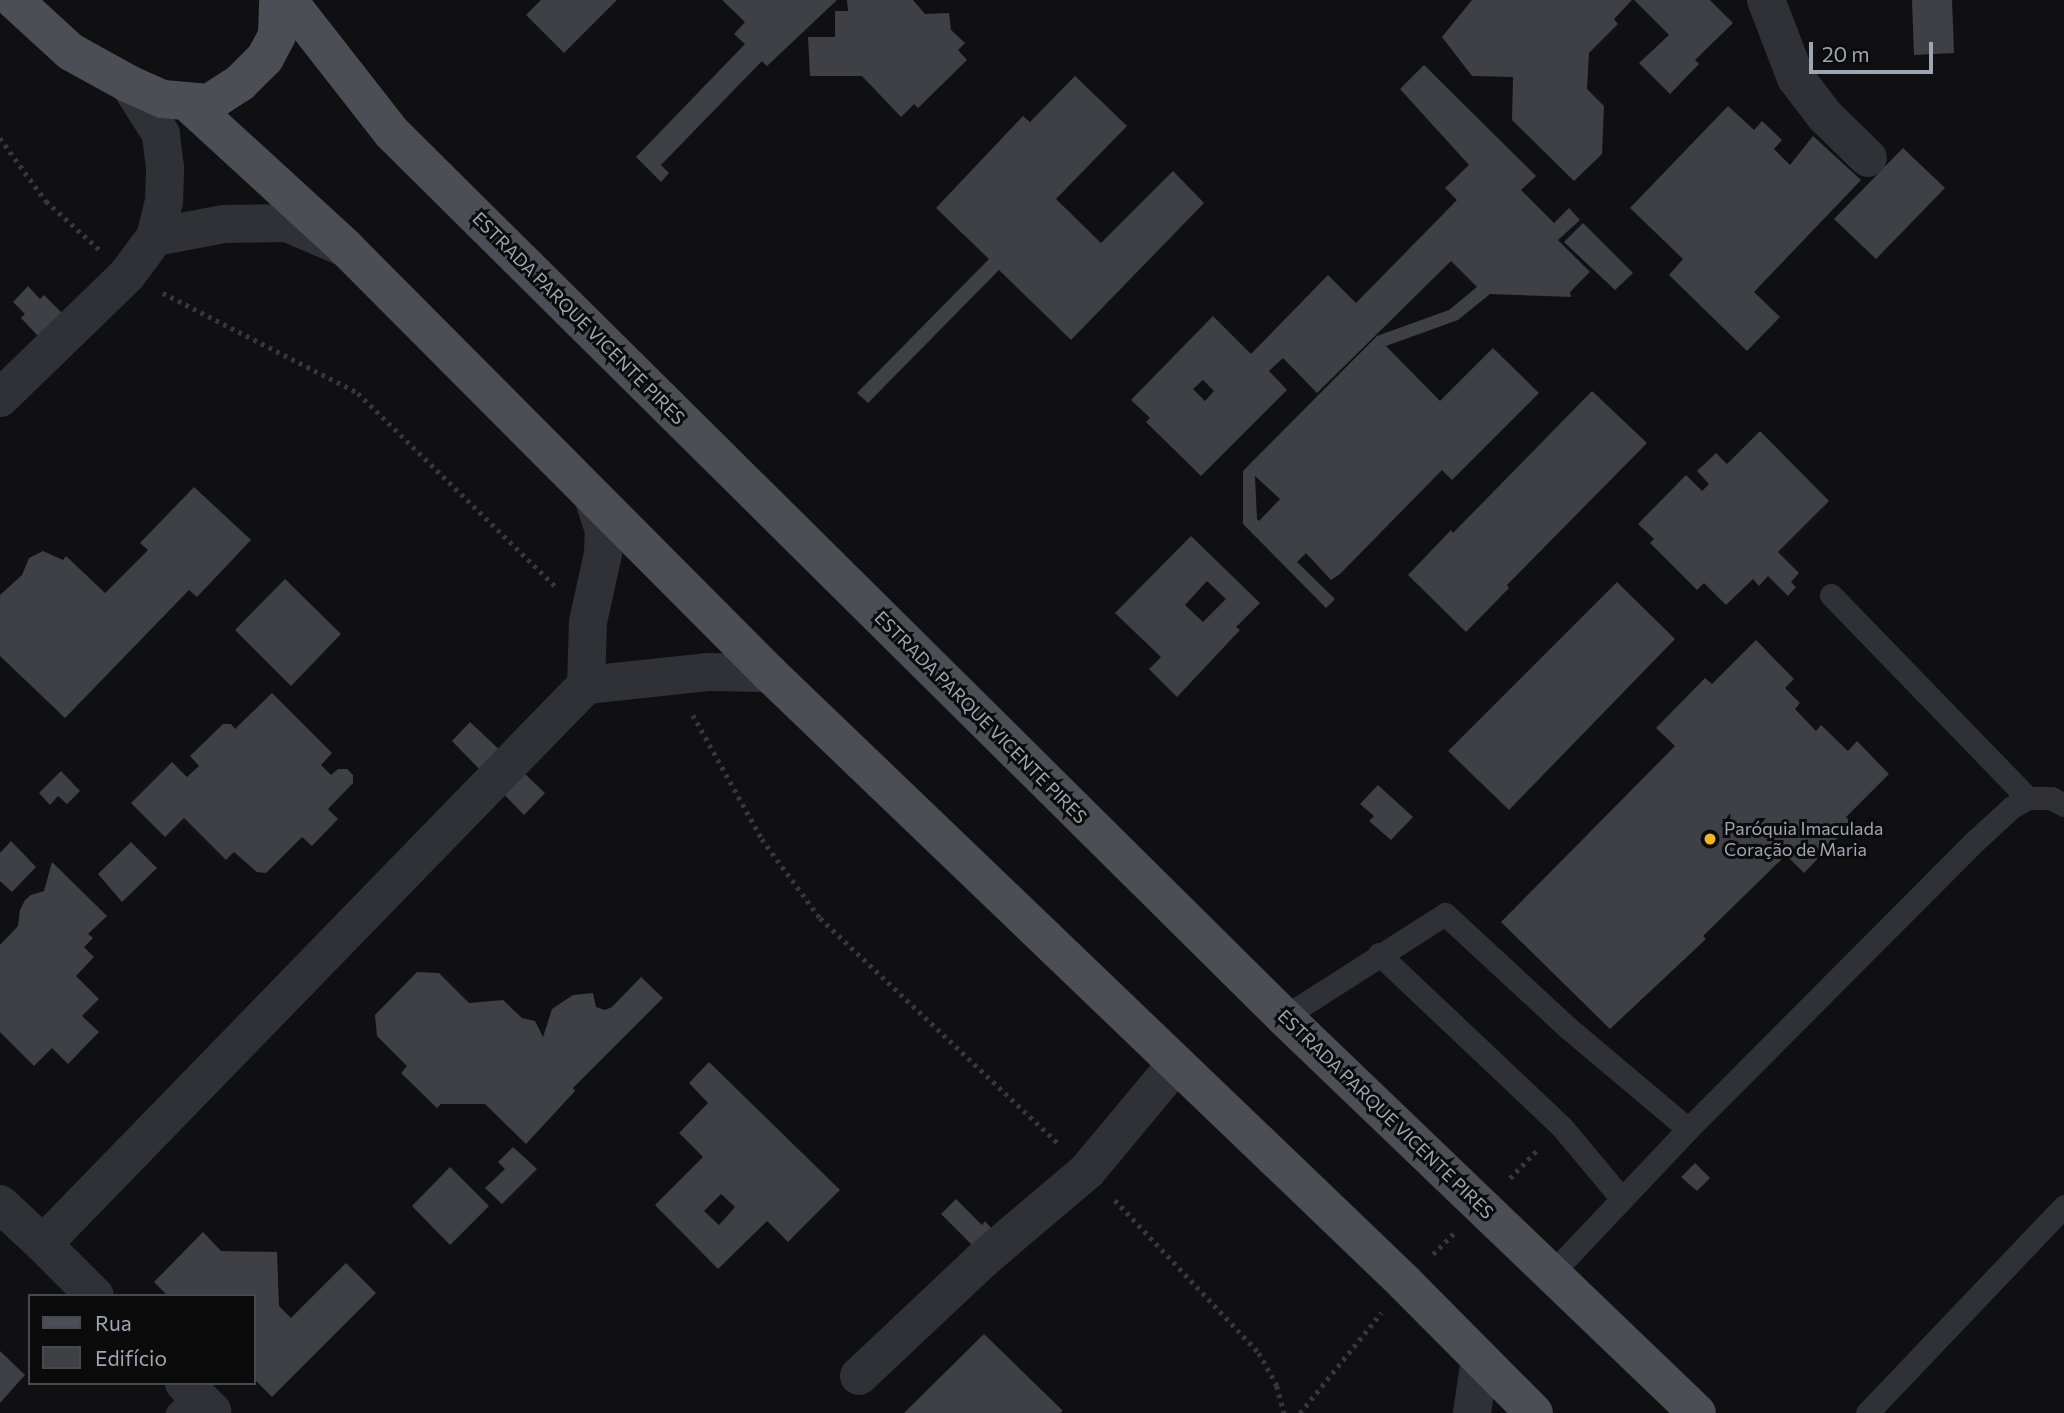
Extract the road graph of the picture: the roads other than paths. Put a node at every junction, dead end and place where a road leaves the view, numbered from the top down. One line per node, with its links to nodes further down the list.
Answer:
1 (14, 0): 5 (main road)
2 (278, 0): 6 (main road)
3 (288, 0): 18 (main road, ESTRADA PARQUE VICENTE PIRES)
4 (1766, 0): 7 (street)
5 (129, 84): 6 (main road); 8 (street)
6 (187, 102): 9 (main road)
7 (1868, 158)
8 (155, 237): 9 (street); 10 (street)
9 (345, 247): 11 (main road)
10 (0, 398)
11 (594, 500): 13 (main road); 14 (street)
12 (1831, 595): 15 (lane)
13 (769, 673): 14 (street); 19 (main road)
14 (586, 685): 24 (street)
15 (2028, 798): 16 (lane); 20 (lane)
16 (2064, 805)
17 (1379, 954): 18 (lane); 20 (lane); 21 (lane)
18 (1283, 1017): 25 (main road, ESTRADA PARQUE VICENTE PIRES)
19 (1176, 1064): 27 (main road); 28 (street)
20 (1688, 1129): 21 (lane)
21 (1622, 1199): 25 (lane)
22 (2064, 1206): 32 (lane)
23 (3, 1211): 24 (street)
24 (43, 1244): 26 (street)
25 (1552, 1273): 31 (main road, ESTRADA PARQUE VICENTE PIRES)
26 (94, 1294)
27 (1480, 1359): 29 (street); 30 (main road)
28 (859, 1376)
29 (1472, 1413)
30 (1534, 1413)
31 (1697, 1413)
32 (1867, 1413)

